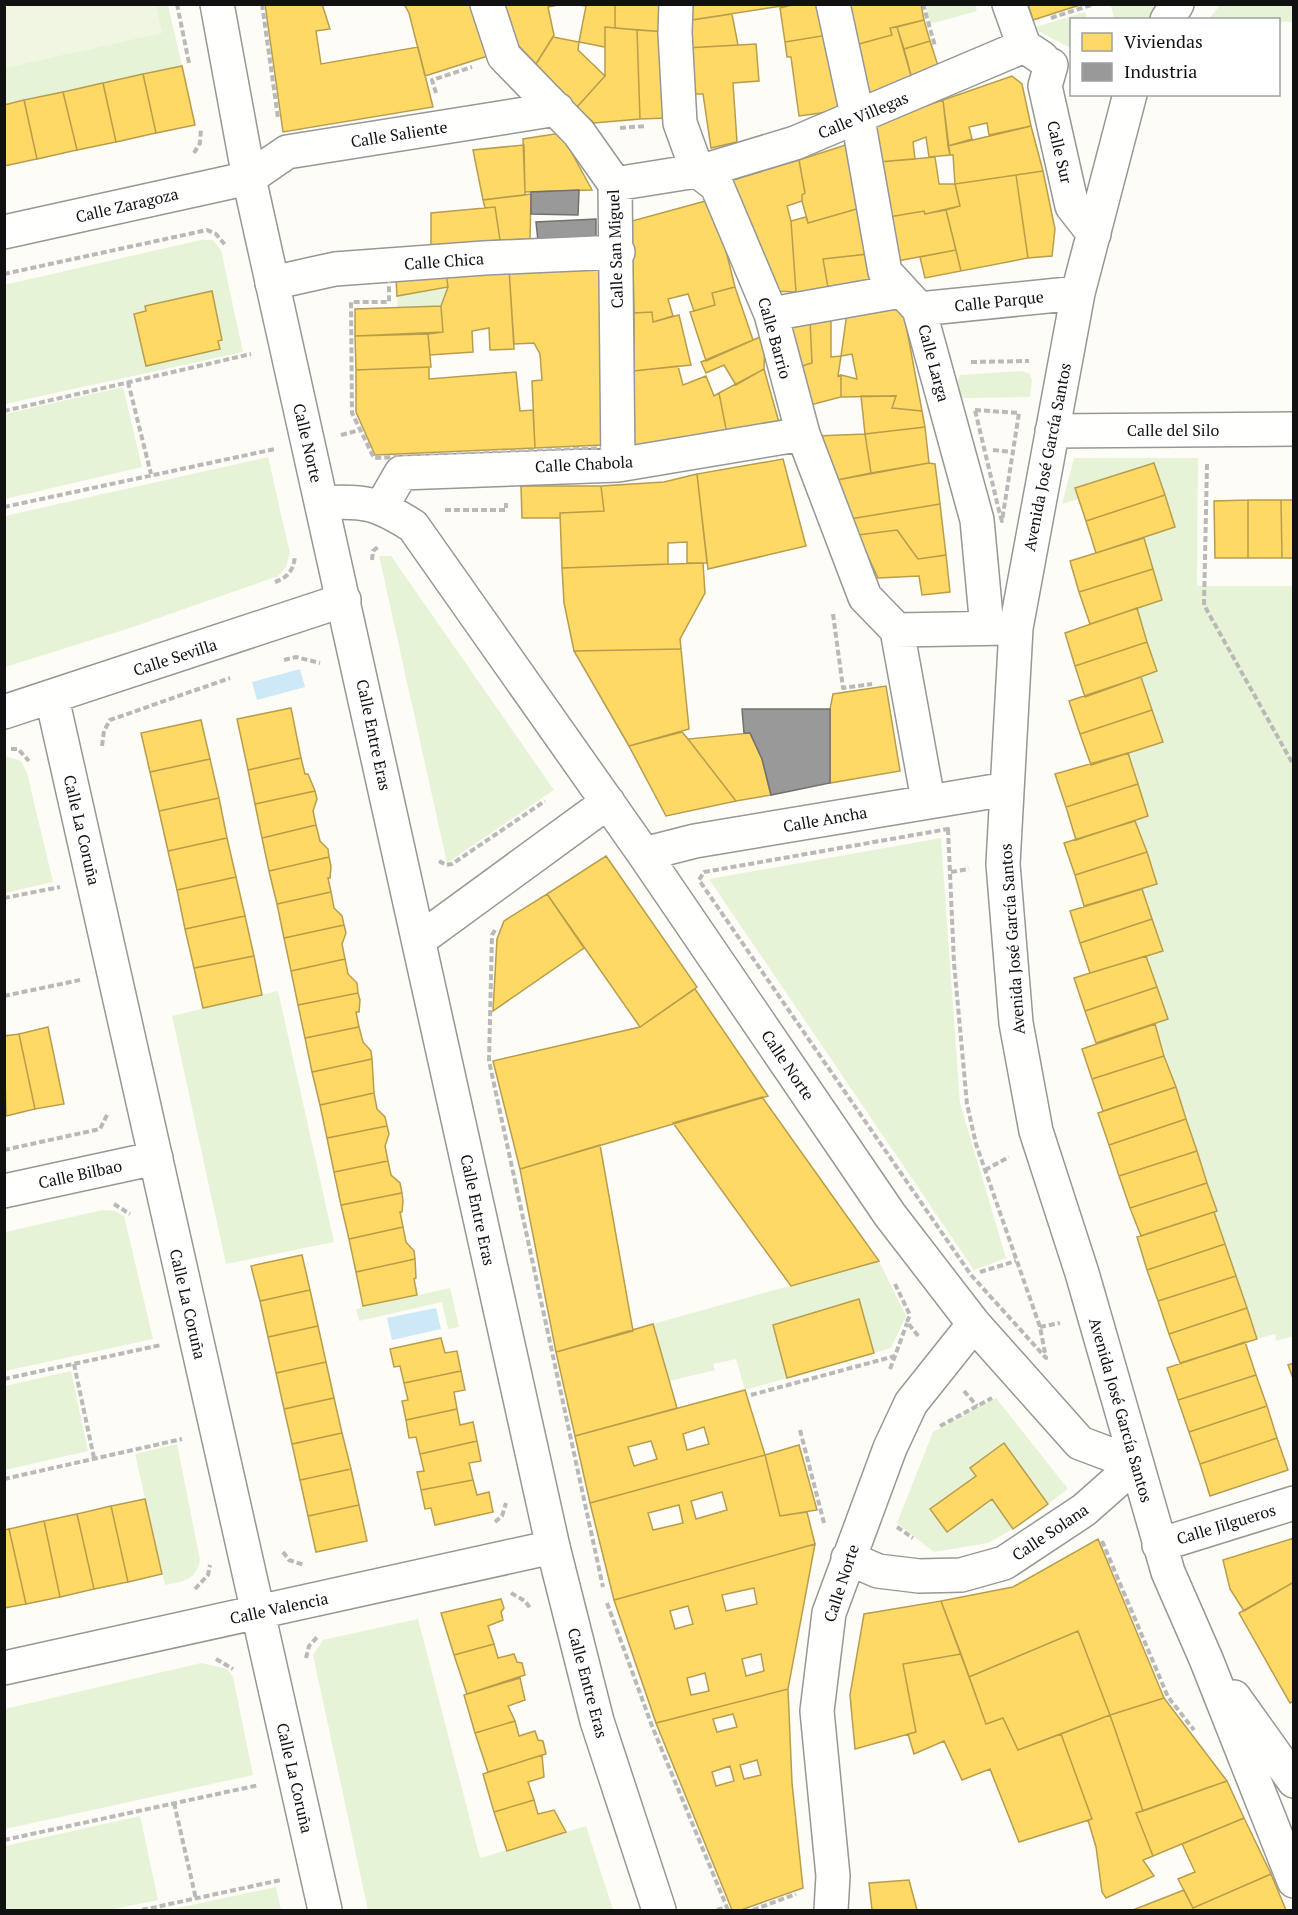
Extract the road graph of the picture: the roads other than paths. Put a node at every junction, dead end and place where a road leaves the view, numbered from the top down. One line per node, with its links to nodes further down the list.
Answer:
1 (487, 4): 11 (street, Calle San Miguel)
2 (676, 4): 13 (street, Calle Barrio)
3 (833, 4): 12 (street, Calle Larga)
4 (1009, 4): 8 (street)
5 (1177, 4): 7 (street)
6 (219, 10): 14 (street, Calle Norte)
7 (1168, 18)
8 (1024, 46): 9 (street, Calle Sur); 12 (street, Calle Villegas)
9 (1061, 66): 17 (street, Calle Sur)
10 (1129, 96): 17 (street, Avenida José García Santos)
11 (557, 109): 14 (street, Calle Saliente); 15 (street, Calle San Miguel)
12 (858, 118): 13 (street, Calle Villegas); 21 (street, Calle Larga)
13 (697, 170): 15 (street, Calle Villegas); 22 (street, Calle Barrio)
14 (249, 177): 16 (street, Calle Zaragoza); 19 (street, Calle Norte)
15 (615, 184): 18 (street, Calle San Miguel)
16 (4, 232)
17 (1094, 234): 20 (street, Avenida José García Santos)
18 (618, 252): 19 (street, Calle Chica); 26 (street, Calle San Miguel)
19 (272, 283): 27 (street, Calle Norte)
20 (1078, 293): 21 (street, Calle Parque); 24 (street, Avenida José García Santos)
21 (910, 300): 22 (street, Calle Parque); 30 (street, Calle Larga)
22 (771, 314): 25 (street, Calle Barrio)
23 (1293, 429): 24 (street, Calle del Silo)
24 (1052, 430): 30 (street, Avenida José García Santos)
25 (802, 434): 26 (street, Calle Chabola); 31 (street, Calle Barrio)
26 (618, 465): 28 (street, Calle Chabola)
27 (322, 503): 28 (street, Calle Norte); 29 (street, Calle Entre Eras)
28 (382, 506): 36 (street, Calle Norte)
29 (344, 600): 32 (street, Calle Sevilla); 38 (street, Calle Entre Eras)
30 (1001, 628): 31 (street); 34 (street, Avenida José García Santos)
31 (897, 630): 35 (street)
32 (52, 698): 33 (street, Calle Sevilla); 39 (street, Calle La Coruña)
33 (4, 712)
34 (1006, 789): 35 (street, Calle Ancha); 42 (street, Avenida José García Santos)
35 (928, 800): 37 (street, Calle Ancha)
36 (608, 802): 37 (street, Calle Norte); 38 (street)
37 (644, 854): 41 (street, Calle Norte)
38 (419, 940): 45 (street, Calle Entre Eras)
39 (156, 1158): 40 (street, Calle Bilbao); 47 (street, Calle La Coruña)
40 (4, 1191)
41 (975, 1324): 42 (street, Calle Norte); 46 (street, Calle Norte)
42 (1136, 1464): 44 (street, Avenida José García Santos); 46 (street, Calle Solana)
43 (1293, 1503): 44 (street, Calle Jilgueros)
44 (1159, 1545): 48 (street, Avenida José García Santos)
45 (553, 1547): 47 (street, Calle Valencia); 53 (street, Calle Entre Eras)
46 (848, 1558): 54 (street, Calle Norte)
47 (258, 1612): 49 (street, Calle Valencia); 52 (street, Calle La Coruña)
48 (1206, 1659): 50 (street, Avenida José García Santos); 51 (street, Avenida José García Santos)
49 (4, 1668)
50 (1293, 1781)
51 (1293, 1881)
52 (325, 1911)
53 (659, 1911)
54 (831, 1911)

